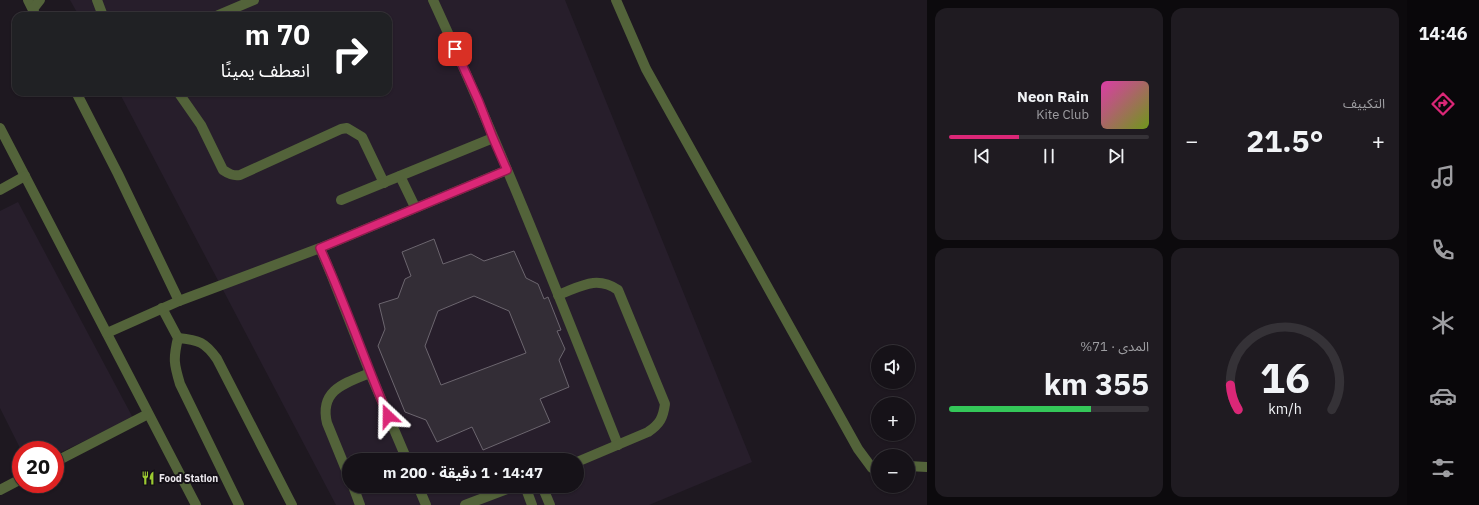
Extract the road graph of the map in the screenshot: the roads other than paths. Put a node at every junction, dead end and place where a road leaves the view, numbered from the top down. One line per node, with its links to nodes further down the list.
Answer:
1 (40, 0): 6 (street)
2 (97, 0): 7 (street)
3 (254, 0): 8 (street)
4 (433, 0): 12 (street)
5 (616, 0): 34 (street)
6 (32, 8)
7 (102, 12)
8 (226, 12)
9 (78, 96): 22 (street)
10 (181, 96): 16 (street)
11 (0, 128): 14 (street)
12 (493, 138): 13 (street); 15 (street)
13 (507, 170): 19 (street); 21 (street)
14 (25, 176): 17 (street); 24 (street)
15 (400, 176): 16 (street); 19 (street)
16 (384, 183): 18 (street)
17 (0, 190)
18 (341, 200)
19 (414, 208): 20 (street)
20 (320, 248): 22 (street); 26 (street)
21 (558, 295): 28 (street); 28 (street)
22 (180, 301): 23 (street)
23 (162, 308): 24 (street); 25 (street)
24 (106, 333): 27 (street)
25 (178, 338): 44 (street); 45 (street)
26 (370, 373): 29 (street); 32 (street)
27 (148, 414): 30 (street); 43 (street)
28 (618, 446): 31 (street)
29 (404, 453)
30 (64, 457)
31 (584, 459)
32 (342, 460)
33 (915, 466): 35 (street)
34 (871, 467)
35 (927, 467)
36 (12, 484): 37 (street)
37 (0, 490)
38 (356, 493): 46 (street)
39 (421, 493): 47 (street)
40 (497, 493): 48 (street)
41 (527, 493): 49 (street)
42 (545, 493): 50 (street)
43 (196, 505)
44 (239, 505)
45 (292, 505)
46 (360, 505)
47 (426, 505)
48 (465, 505)
49 (532, 505)
50 (550, 505)

